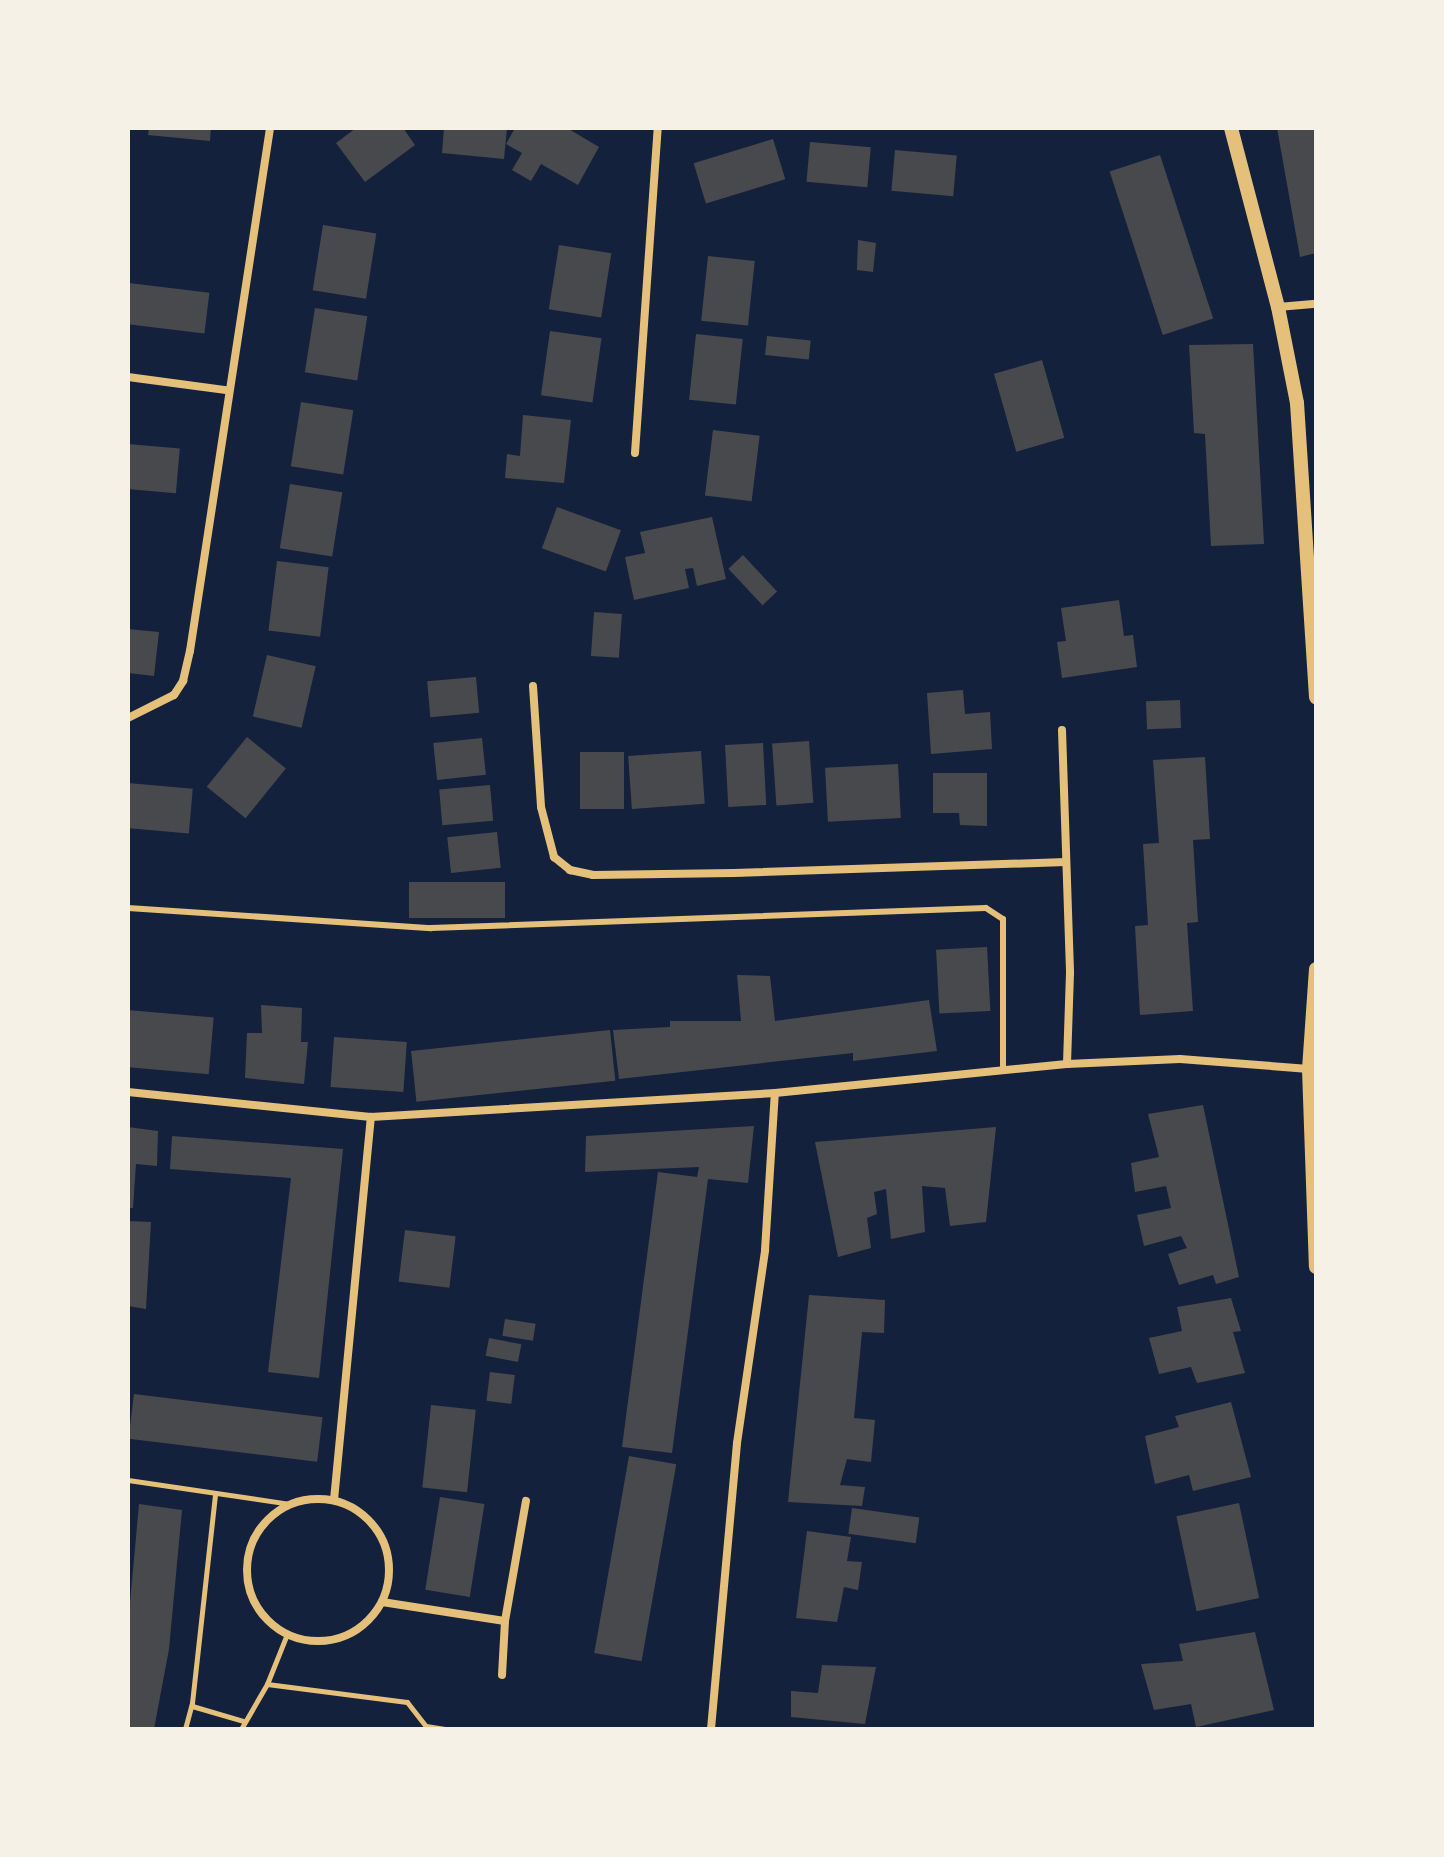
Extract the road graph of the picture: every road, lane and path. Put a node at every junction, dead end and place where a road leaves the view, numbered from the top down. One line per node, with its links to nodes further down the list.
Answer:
1 (270, 128): 7 (street)
2 (658, 128): 8 (street)
3 (1231, 128): 5 (street)
4 (1316, 304): 5 (street)
5 (1278, 307): 10 (street)
6 (128, 377): 7 (street)
7 (226, 390): 11 (street)
8 (635, 453)
9 (533, 686): 13 (street)
10 (1316, 697)
11 (128, 718)
12 (1062, 730): 13 (street)
13 (1066, 862): 16 (street)
14 (128, 908): 18 (lane)
15 (1316, 969): 17 (street)
16 (1067, 1064): 17 (street); 18 (street)
17 (1309, 1069): 22 (street)
18 (1003, 1071): 20 (street)
19 (128, 1092): 21 (street)
20 (775, 1093): 21 (street); 38 (street)
21 (371, 1117): 25 (street)
22 (1316, 1267)
23 (128, 1480): 24 (path)
24 (215, 1495): 27 (path); 33 (path)
25 (334, 1500): 27 (street); 28 (street)
26 (526, 1501): 29 (street)
27 (291, 1504): 30 (street)
28 (382, 1602): 29 (street); 30 (street)
29 (505, 1621): 31 (street)
30 (287, 1634): 32 (path)
31 (502, 1675)
32 (267, 1684): 34 (path); 37 (path)
33 (192, 1706): 34 (path); 35 (path)
34 (243, 1721): 36 (path)
35 (185, 1729)
36 (241, 1729)
37 (445, 1729)
38 (711, 1729)

